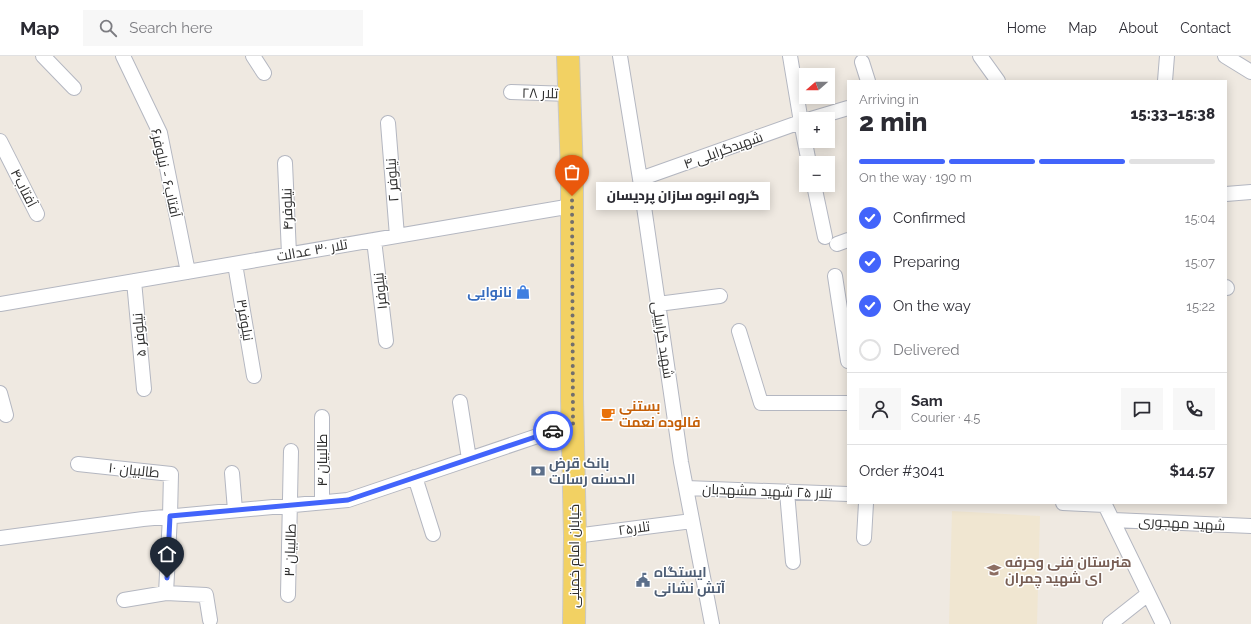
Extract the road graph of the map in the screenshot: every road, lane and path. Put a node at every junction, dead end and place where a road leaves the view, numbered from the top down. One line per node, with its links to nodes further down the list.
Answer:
1 (43, 56): 16 (street)
2 (123, 56): 37 (street, آفتاب۶ - نیلوفر۶)
3 (253, 56): 12 (street)
4 (568, 56): 18 (main road, خیابان امام خمینی)
5 (620, 56): 26 (street, شهید گراییلی)
6 (790, 56): 20 (street)
7 (980, 56): 14 (street)
8 (1167, 56): 15 (street)
9 (1225, 56): 11 (street)
10 (862, 62): 13 (street)
11 (1251, 72)
12 (264, 73)
13 (868, 80)
14 (997, 80)
15 (1165, 80)
16 (74, 88)
17 (510, 92): 18 (street, تلار ۲۸)
18 (570, 94): 30 (main road, خیابان امام خمینی)
19 (847, 108): 21 (street, شهیدگرایلی ۴)
20 (804, 112)
21 (835, 112)
22 (388, 123): 32 (street, نیلوفر ۲)
23 (799, 123): 26 (street, شهیدگرایلی ۴)
24 (0, 141): 31 (street, آفتاب۴)
25 (284, 163): 35 (street, نیلوفر۴)
26 (640, 179): 42 (street, شهید گراییلی)
27 (817, 192): 34 (street)
28 (1251, 192): 29 (street)
29 (1227, 194)
30 (572, 206): 32 (street, تلار ۳۰ عدالت); 53 (main road, خیابان امام خمینی)
31 (37, 214)
32 (397, 236): 33 (street, تلار ۳۰ عدالت)
33 (374, 240): 35 (street, تلار ۳۰ عدالت); 44 (street, نیلوفر۱)
34 (837, 240)
35 (288, 254): 36 (street, تلار ۳۰ عدالت)
36 (235, 264): 37 (street, تلار ۳۰ عدالت); 46 (street, نیلوفر۳)
37 (188, 272): 39 (street, تلار ۳۰ عدالت)
38 (835, 276): 45 (street)
39 (134, 281): 41 (street, تلار ۳۰ عدالت); 47 (street, نیلوفر ۵)
40 (720, 296): 42 (street)
41 (0, 304)
42 (658, 304): 59 (street, شهید گراییلی)
43 (739, 331): 50 (street)
44 (386, 341)
45 (847, 354)
46 (254, 376)
47 (144, 389)
48 (0, 393): 51 (street)
49 (460, 402): 55 (street)
50 (847, 403)
51 (6, 415)
52 (322, 417): 62 (street, طالبیان ۴)
53 (573, 424): 55 (street); 72 (main road, خیابان امام خمینی)
54 (291, 451): 65 (street, طالبیان ۳)
55 (469, 459): 58 (street)
56 (78, 464): 67 (street, طالبیان ۱۰)
57 (232, 473): 66 (street)
58 (414, 478): 62 (street); 71 (street)
59 (686, 488): 60 (street, تلار ۲۵ شهید مشهدبان); 69 (street, شهید گراییلی)
60 (787, 492): 61 (street, تلار ۲۵ شهید مشهدبان); 75 (street)
61 (847, 494)
62 (322, 502): 65 (street)
63 (866, 504): 74 (street)
64 (1088, 504): 68 (street)
65 (291, 505): 66 (street); 77 (street, طالبیان ۳)
66 (235, 510): 67 (street)
67 (170, 516): 73 (street); 76 (street)
68 (1113, 520): 70 (street, شهید مهجوری); 78 (street)
69 (692, 521): 72 (street, تلار۲۵); 82 (street, شهید گراییلی)
70 (1251, 526)
71 (433, 534)
72 (575, 536): 81 (main road, خیابان امام خمینی)
73 (0, 538)
74 (864, 538)
75 (793, 562)
76 (166, 593): 79 (street); 80 (street)
77 (288, 594)
78 (1148, 594): 83 (street); 84 (street)
79 (124, 600)
80 (210, 620)
81 (574, 624)
82 (712, 624)
83 (1110, 624)
84 (1163, 624)

